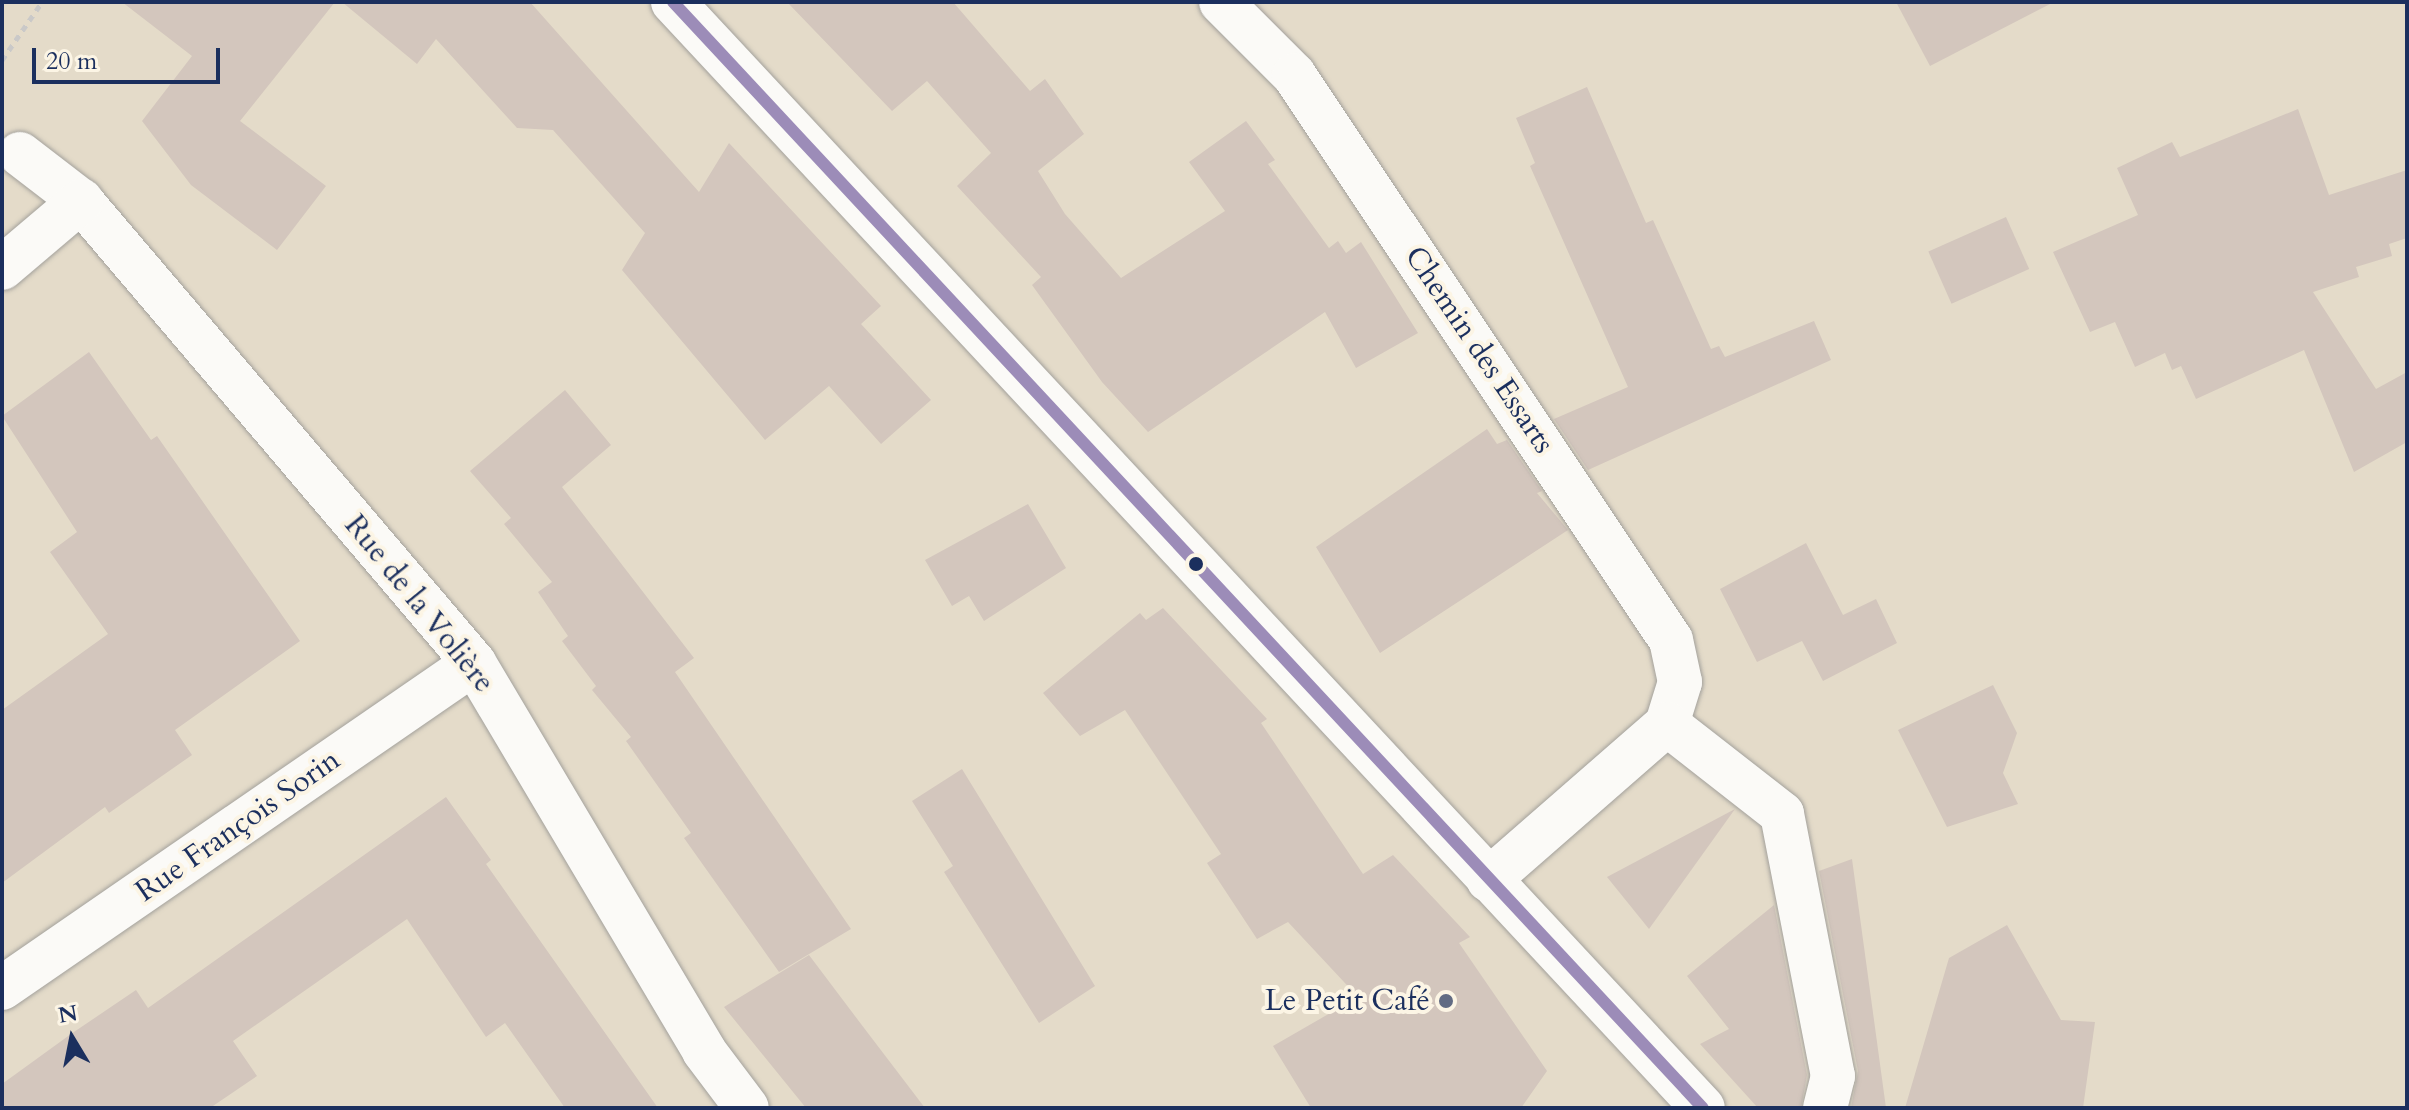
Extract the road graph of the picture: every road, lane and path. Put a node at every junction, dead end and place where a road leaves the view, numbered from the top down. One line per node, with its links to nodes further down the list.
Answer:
1 (42, 2): 4 (path)
2 (673, 2): 10 (street)
3 (1221, 2): 9 (street, Chemin des Essarts)
4 (2, 60)
5 (20, 154): 6 (street, Rue de la Volière)
6 (81, 201): 7 (street); 8 (street, Rue de la Volière)
7 (2, 268)
8 (474, 663): 11 (street, Rue François Sorin); 12 (street, Rue de la Volière)
9 (1667, 724): 10 (street); 14 (street)
10 (1488, 880): 13 (street)
11 (2, 988)
12 (747, 1108)
13 (1703, 1108)
14 (1825, 1108)

